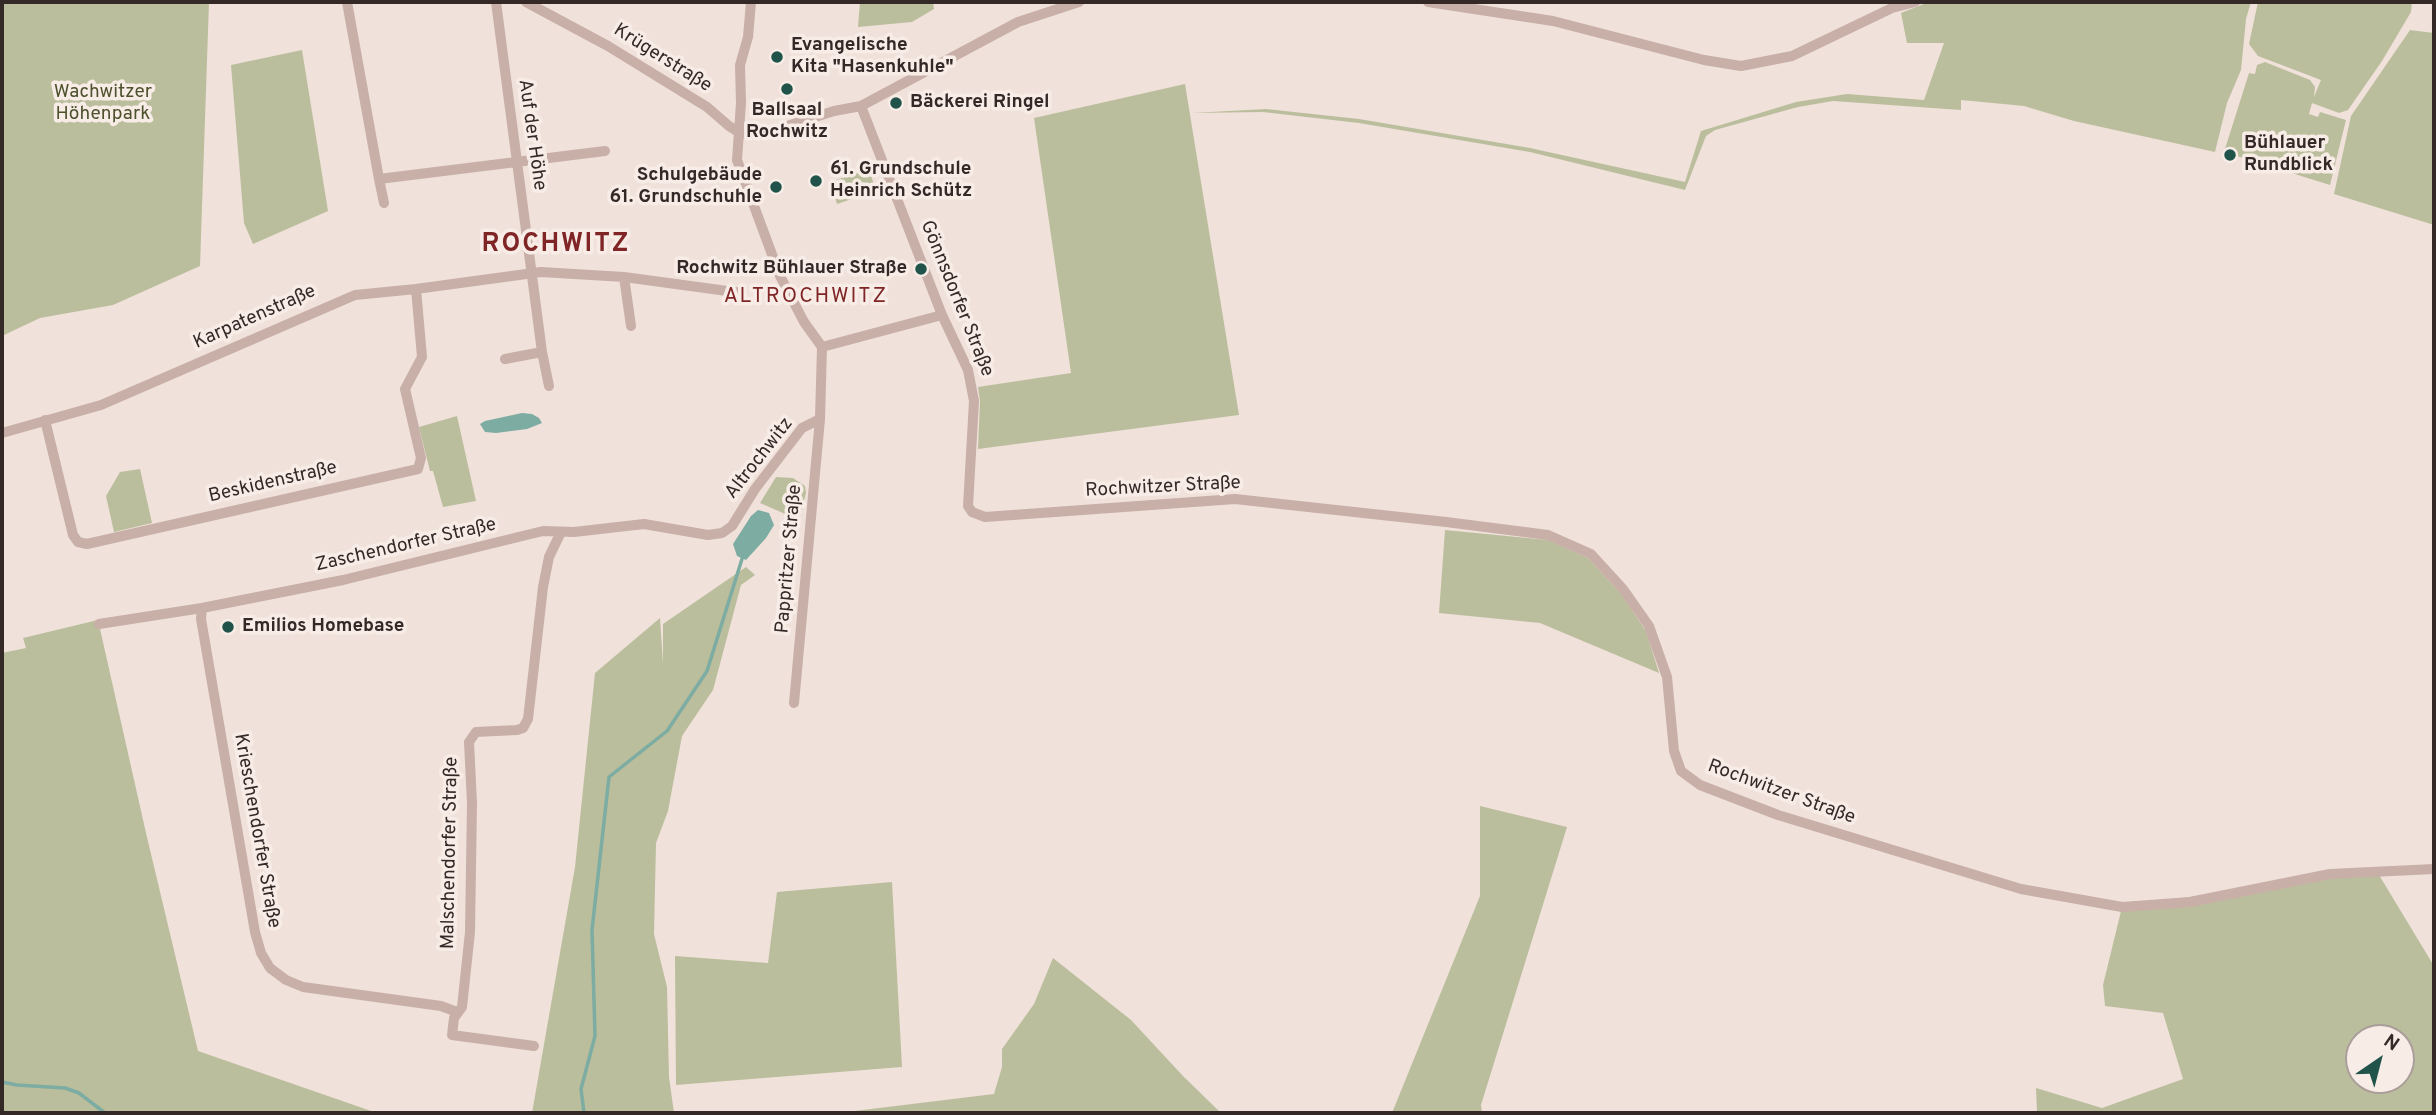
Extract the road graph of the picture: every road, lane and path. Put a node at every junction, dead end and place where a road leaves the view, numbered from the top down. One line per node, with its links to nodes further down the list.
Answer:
1 (347, 2): 12 (street)
2 (496, 2): 11 (street, Auf der Höhe)
3 (526, 2): 9 (street, Krügerstraße)
4 (751, 2): 9 (street)
5 (1079, 2): 8 (street)
6 (1427, 2): 7 (street)
7 (1915, 2)
8 (861, 106): 9 (street); 18 (street, Gönnsdorfer Straße)
9 (740, 133): 20 (street)
10 (605, 151): 11 (street)
11 (518, 160): 12 (street); 14 (street, Auf der Höhe)
12 (379, 178): 13 (street)
13 (384, 203)
14 (533, 273): 15 (street, Karpatenstraße); 16 (street, Karpatenstraße); 21 (street)
15 (624, 277): 17 (street, Karpatenstraße); 19 (street)
16 (416, 289): 25 (street, Karpatenstraße); 25 (street, Beskidenstraße)
17 (742, 293)
18 (942, 315): 20 (street); 27 (street, Gönnsdorfer Straße)
19 (631, 326)
20 (822, 347): 24 (street, Altrochwitz)
21 (542, 352): 22 (street); 23 (street)
22 (505, 359)
23 (549, 386)
24 (820, 419): 29 (street, Altrochwitz); 32 (street, Pappritzer Straße)
25 (45, 420): 26 (street, Karpatenstraße)
26 (2, 433)
27 (972, 512): 33 (street, Rochwitzer Straße)
28 (561, 532): 29 (street, Zaschendorfer Straße); 30 (street, Zaschendorfer Straße); 34 (street, Malschendorfer Straße)
29 (722, 533)
30 (202, 608): 31 (street, Zaschendorfer Straße); 34 (street, Krieschendorfer Straße)
31 (99, 624)
32 (794, 703)
33 (2434, 869)
34 (457, 1012): 35 (street)
35 (534, 1046)

